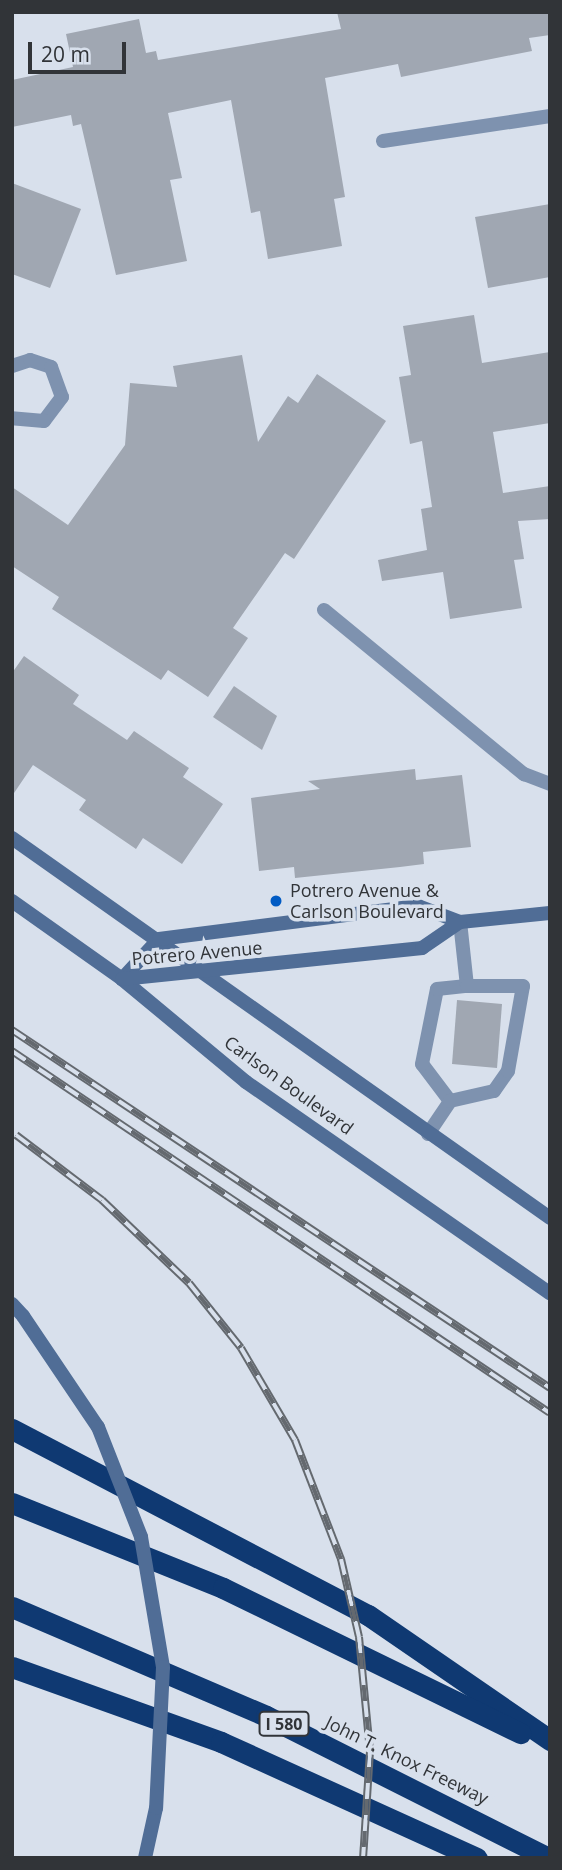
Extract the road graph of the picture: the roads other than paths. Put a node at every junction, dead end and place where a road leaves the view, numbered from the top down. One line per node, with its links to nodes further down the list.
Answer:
1 (550, 116): 2 (lane)
2 (383, 141)
3 (12, 366): 4 (lane)
4 (12, 418)
5 (324, 610): 6 (lane)
6 (550, 784)
7 (12, 838): 11 (street)
8 (12, 901): 13 (street, Carlson Boulevard)
9 (550, 913): 10 (street, Potrero Avenue)
10 (460, 922): 11 (street, Potrero Avenue); 12 (street, Potrero Avenue); 14 (lane)
11 (159, 939): 12 (street); 13 (street, Potrero Avenue)
12 (210, 974): 13 (street, Potrero Avenue); 16 (street)
13 (122, 979): 18 (street, Carlson Boulevard)
14 (467, 986): 15 (lane); 15 (lane)
15 (450, 1101): 16 (lane)
16 (428, 1134): 17 (street)
17 (550, 1218)
18 (550, 1293)
19 (12, 1304): 26 (street, bridge)
20 (12, 1429): 24 (highway)
21 (12, 1503): 25 (highway)
22 (12, 1607): 28 (highway, John T. Knox Freeway / I 580)
23 (12, 1667): 27 (highway)
24 (550, 1740)
25 (550, 1749)
26 (145, 1858)
27 (477, 1858)
28 (548, 1858)

